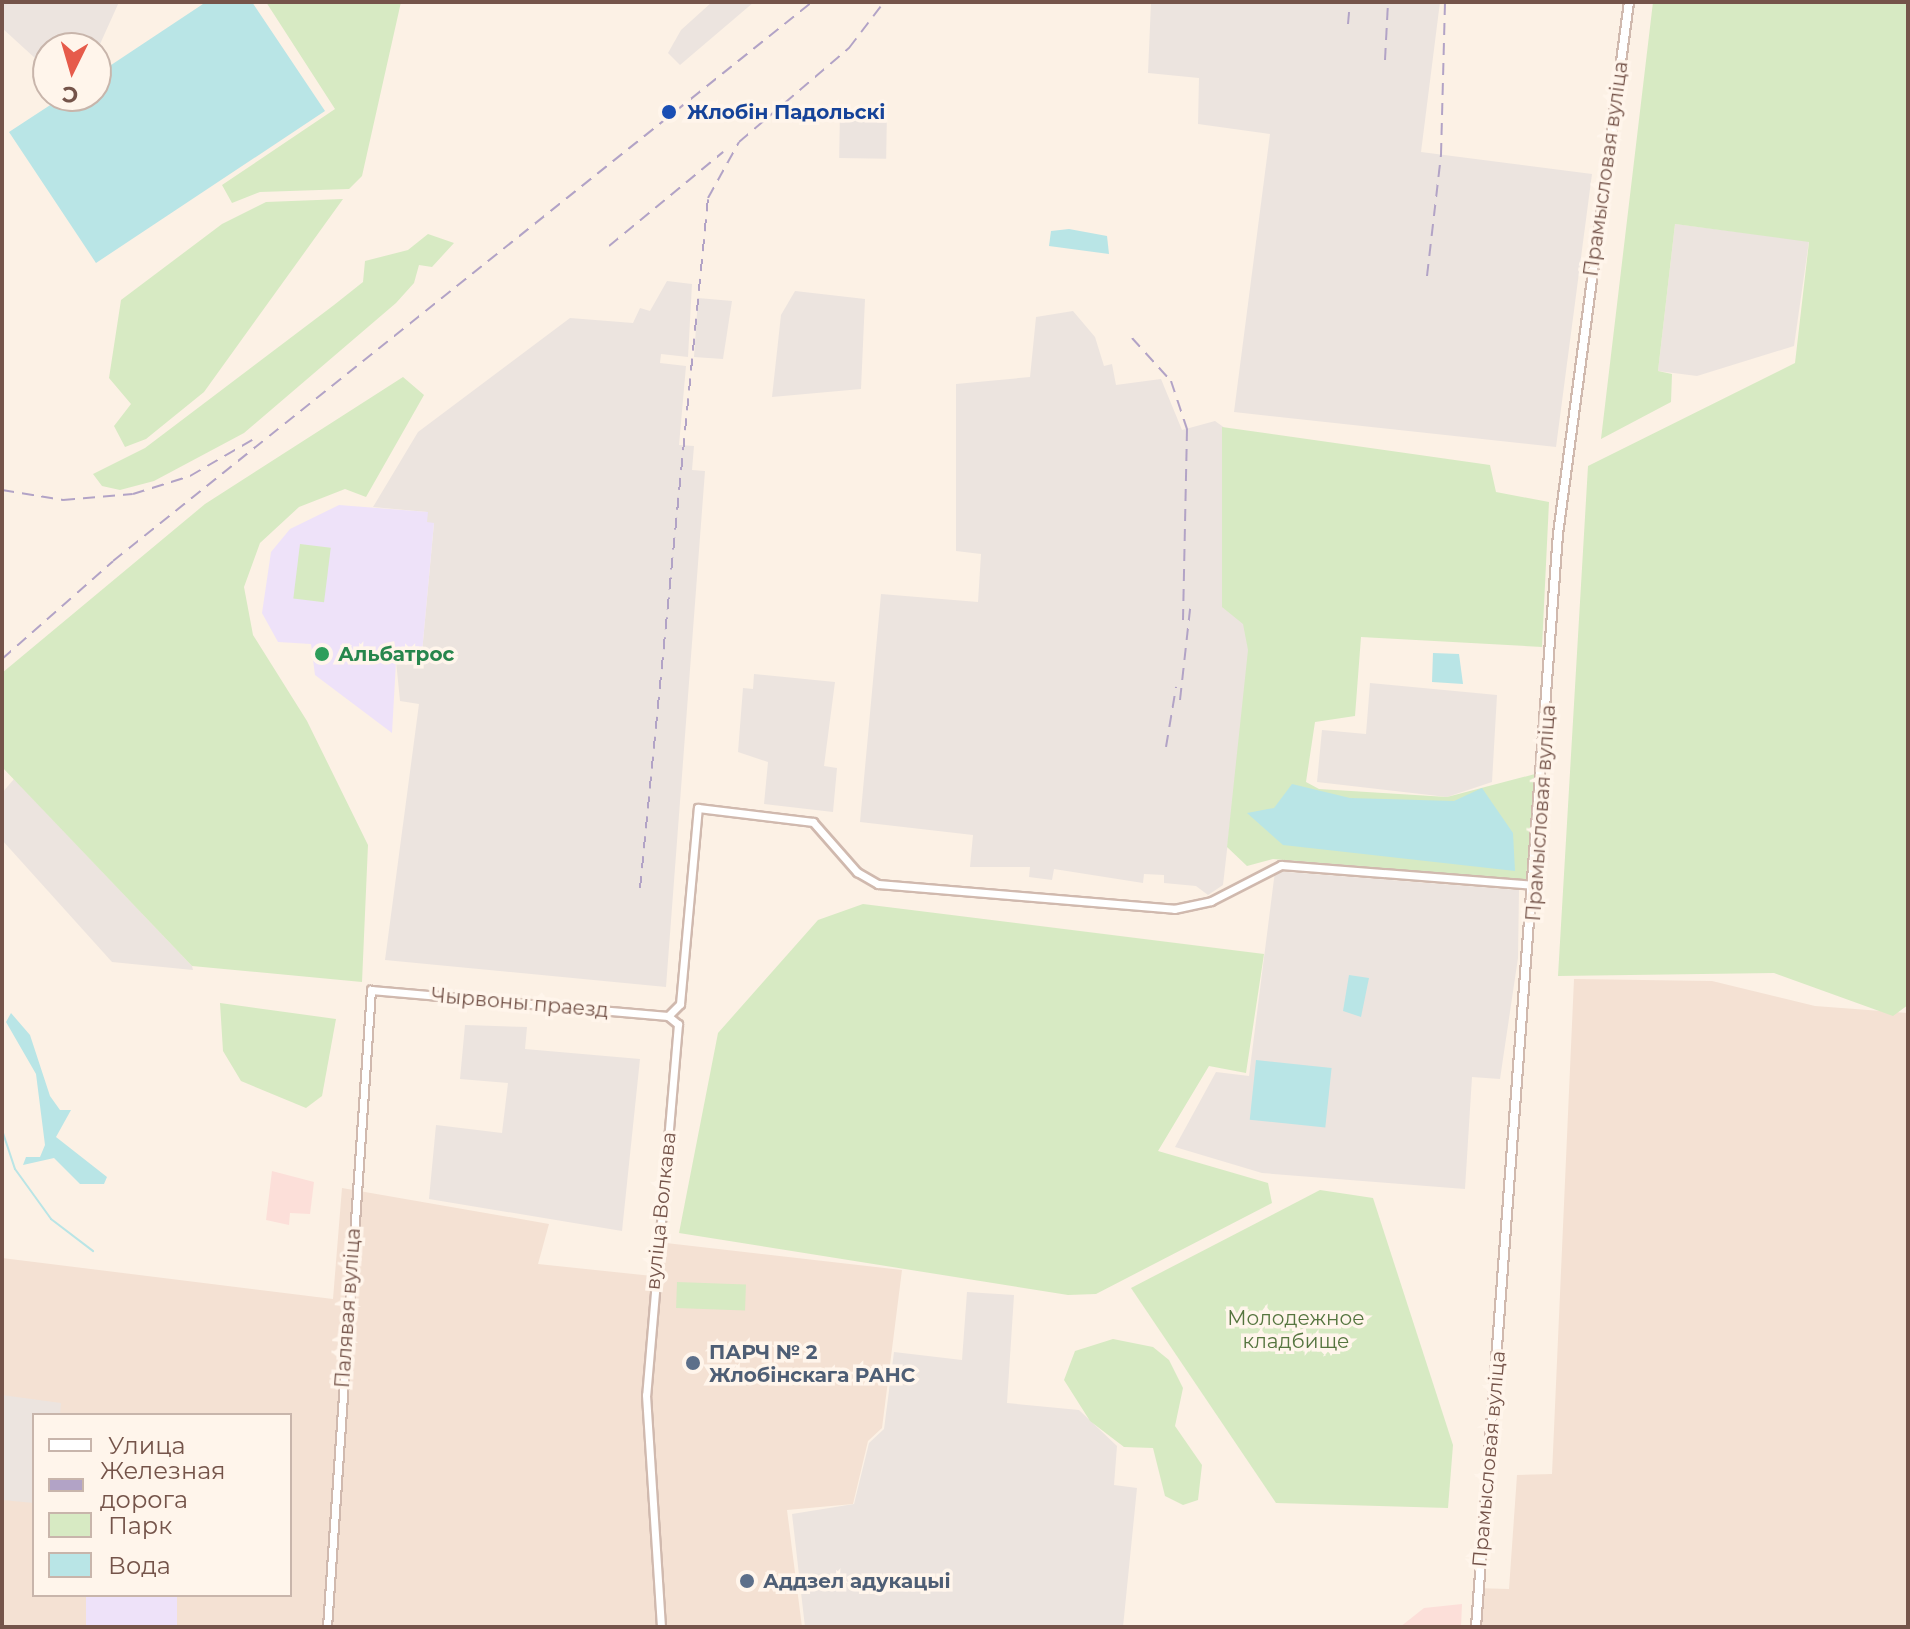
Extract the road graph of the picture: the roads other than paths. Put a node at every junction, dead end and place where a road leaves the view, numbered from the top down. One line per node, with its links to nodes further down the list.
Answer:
1 (1629, 2): 2 (main road, Прамысловая вуліца)
2 (1535, 885): 4 (street); 7 (main road, Прамысловая вуліца)
3 (371, 990): 4 (street, Чырвоны праезд); 5 (street, Палявая вуліца)
4 (668, 1016): 6 (street, вуліца Волкава)
5 (327, 1627)
6 (661, 1627)
7 (1476, 1627)

